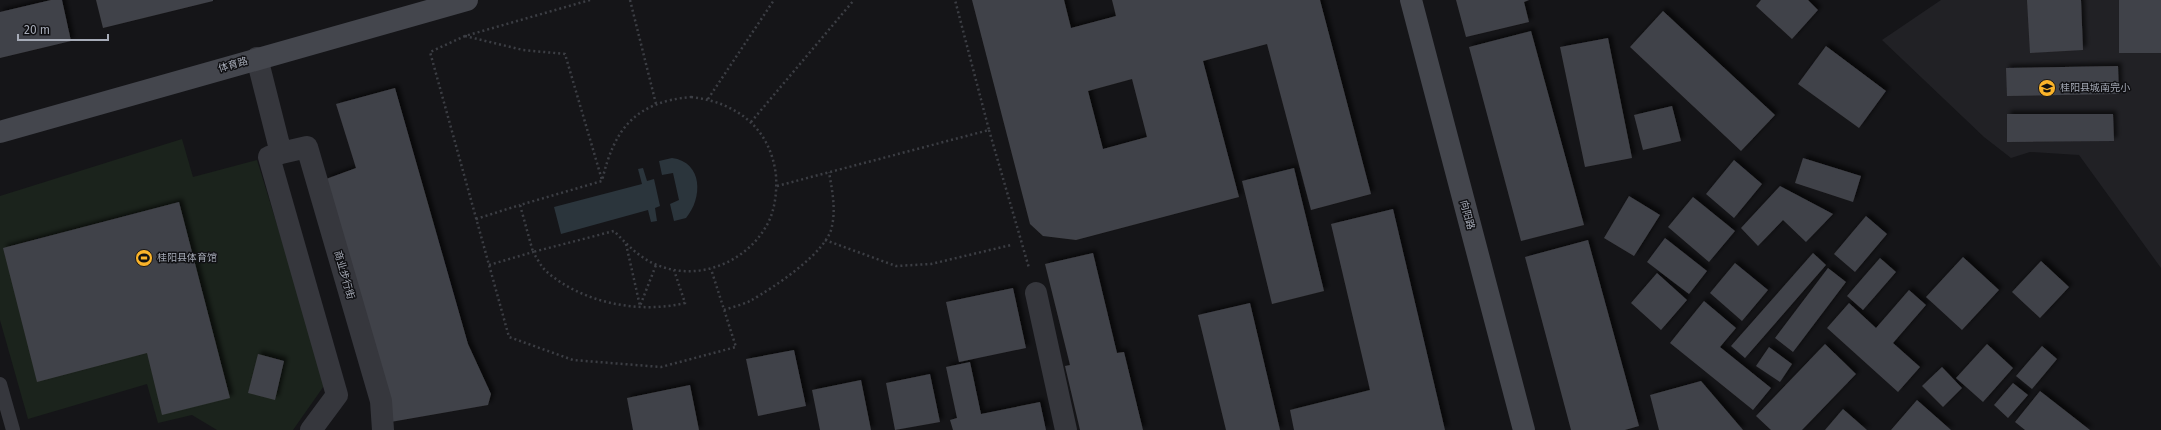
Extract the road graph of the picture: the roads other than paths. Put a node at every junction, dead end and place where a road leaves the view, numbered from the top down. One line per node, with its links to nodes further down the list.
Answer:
1 (467, 0): 3 (street, 体育路)
2 (1411, 0): 12 (street, 向阳路)
3 (257, 58): 4 (street, 体育路); 5 (street)
4 (0, 132)
5 (281, 153): 9 (street); 10 (street, 商业步行街)
6 (1036, 293): 11 (street)
7 (0, 384): 8 (lane)
8 (13, 430)
9 (312, 430)
10 (383, 430)
11 (1066, 430)
12 (1524, 430)

